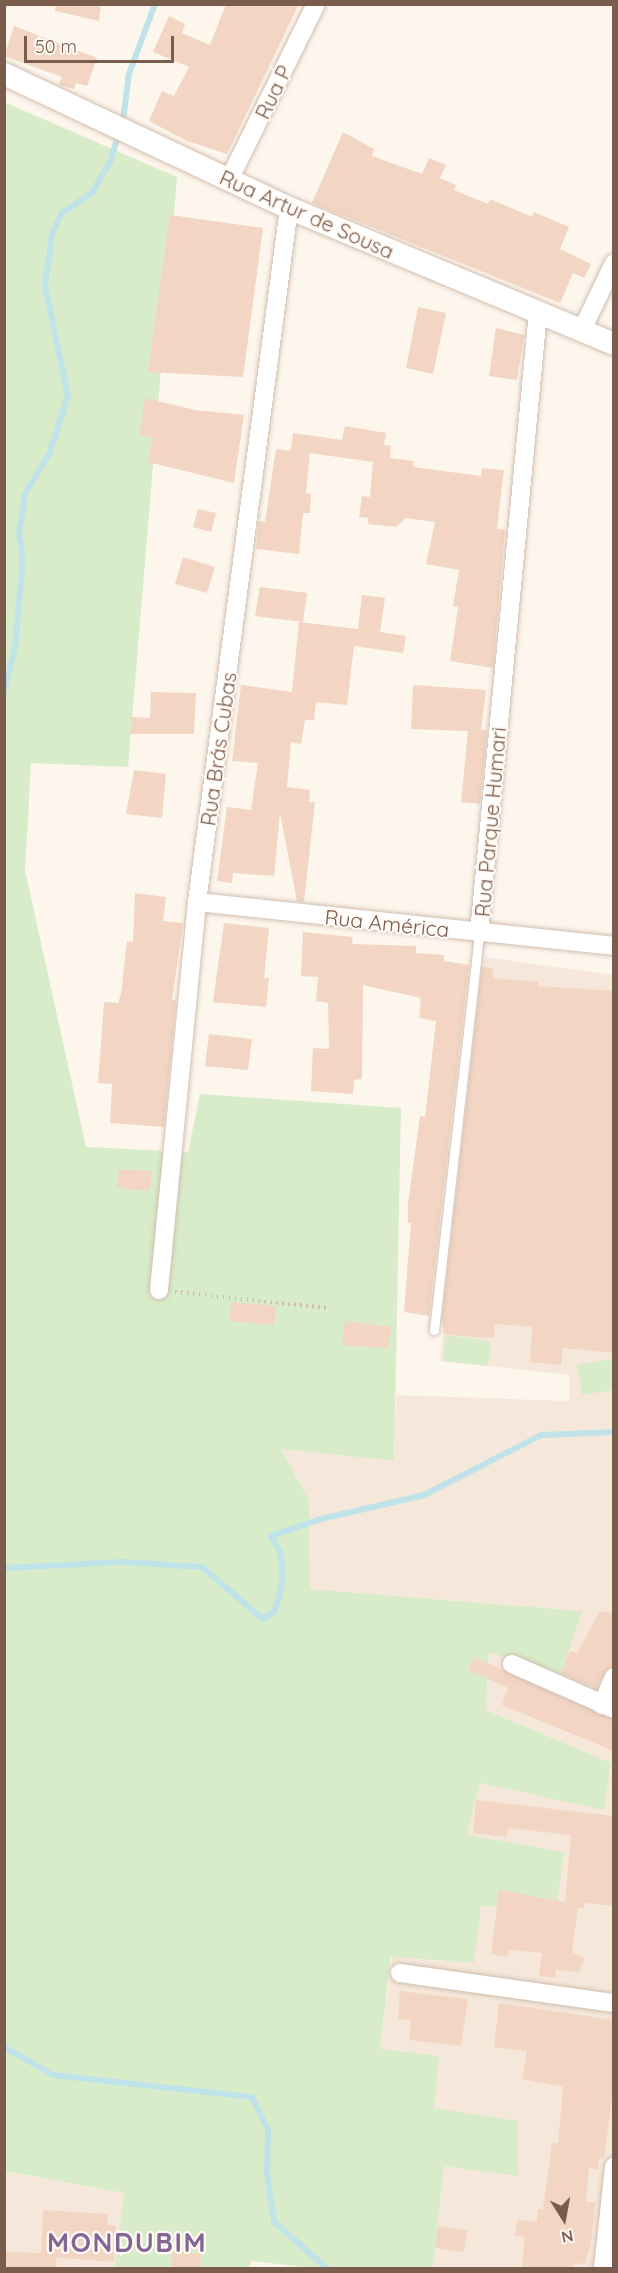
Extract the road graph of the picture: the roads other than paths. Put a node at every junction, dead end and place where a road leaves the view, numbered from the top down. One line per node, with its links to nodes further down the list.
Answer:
1 (316, 4): 3 (street, Rua P)
2 (4, 74): 3 (street, Rua Artur de Sousa)
3 (230, 180): 4 (street, Rua Artur de Sousa)
4 (289, 208): 6 (street, Rua Artur de Sousa); 9 (street, Rua Brás Cubas)
5 (614, 263): 7 (street)
6 (538, 312): 7 (street, Rua Artur de Sousa); 10 (street, Rua Parque Humari)
7 (582, 330): 8 (street, Rua Artur de Sousa)
8 (614, 344)
9 (197, 902): 10 (street, Rua América); 12 (street, Rua Brás Cubas)
10 (480, 933): 11 (street, Rua América); 13 (lane, Rua Parque Humari)
11 (614, 946)
12 (159, 1290)
13 (434, 1330)
14 (512, 1664): 16 (street)
15 (614, 1677): 16 (street)
16 (608, 1707)
17 (400, 1973): 18 (street)
18 (614, 2003)
19 (614, 2167): 20 (street)
20 (603, 2268)

